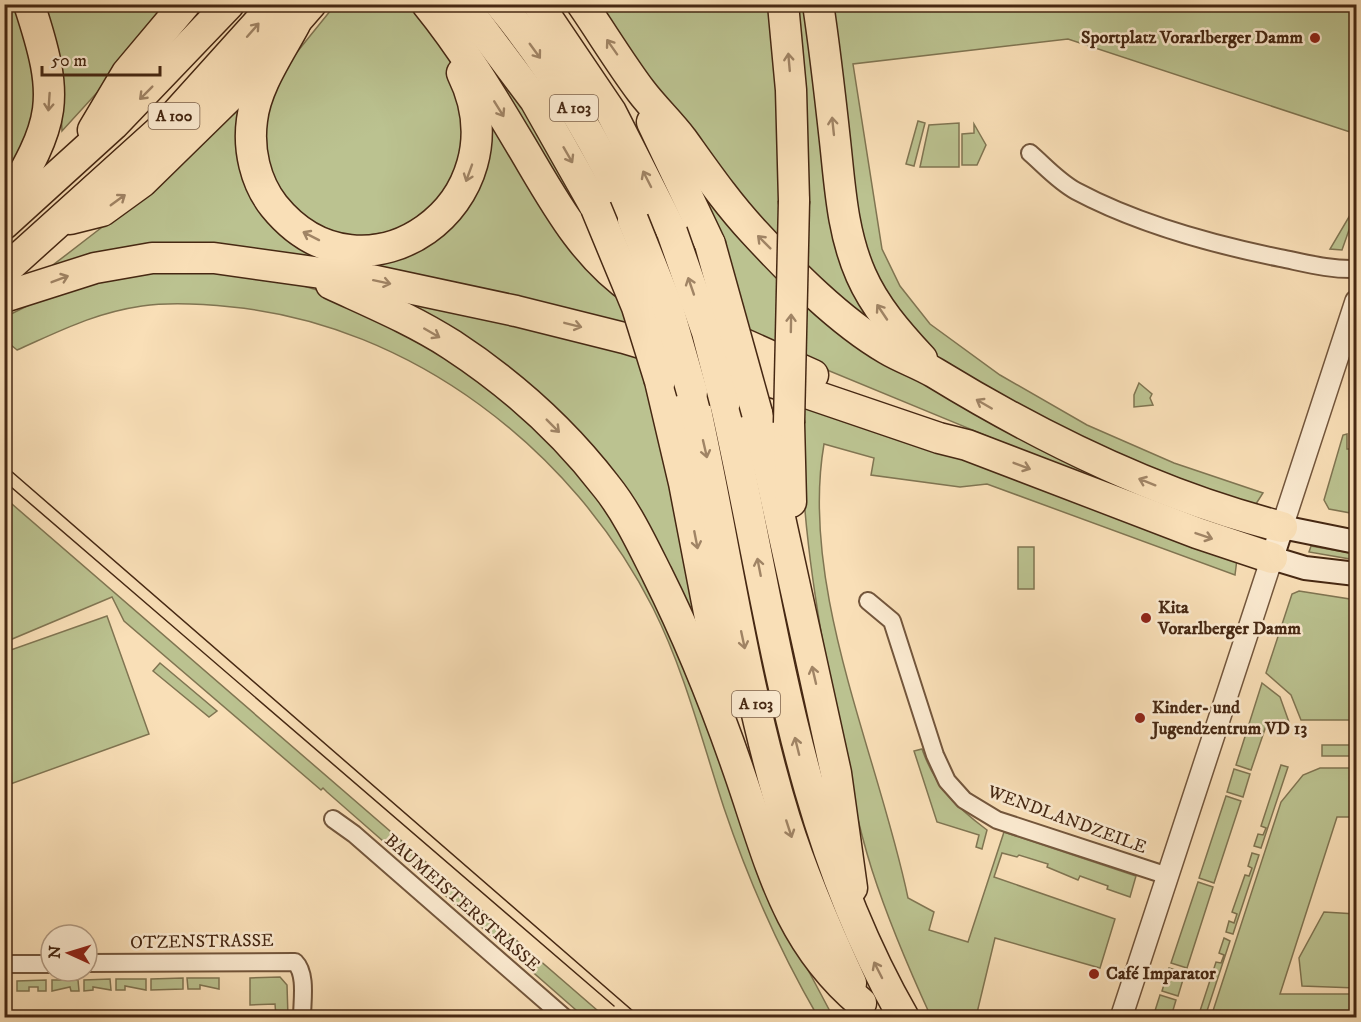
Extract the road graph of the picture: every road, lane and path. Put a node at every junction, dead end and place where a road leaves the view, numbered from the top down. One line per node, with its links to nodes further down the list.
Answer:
1 (29, 4): 15 (highway, one-way to 15)
2 (185, 4): 14 (highway)
3 (229, 4): 14 (highway, A 100, one-way to 14)
4 (463, 4): 30 (highway, one-way to 30, bridge)
5 (500, 4): 37 (highway, A 103, one-way to 37, bridge)
6 (538, 4): 33 (highway, A 103, one-way to 6, bridge)
7 (582, 4): 12 (highway, one-way to 7)
8 (783, 4): 26 (highway, one-way to 8, bridge)
9 (818, 4): 22 (highway, one-way to 9)
10 (429, 7): 11 (highway, one-way to 11); 23 (highway, one-way to 23)
11 (294, 11): 18 (highway, one-way to 11)
12 (641, 92): 22 (highway, one-way to 12); 26 (highway, bridge)
13 (1030, 153): 17 (street)
14 (71, 165): 16 (highway, A 100)
15 (4, 207)
16 (4, 224)
17 (1356, 269)
18 (4, 271)
19 (304, 271): 20 (highway, one-way to 19); 23 (highway, one-way to 23); 30 (highway, one-way to 30)
20 (4, 297)
21 (1356, 302): 24 (street)
22 (934, 373): 24 (highway, one-way to 22)
23 (967, 445): 27 (highway, one-way to 27)
24 (1282, 527): 25 (main road); 27 (main road)
25 (1356, 542)
26 (790, 556): 33 (highway, one-way to 26)
27 (1272, 558): 28 (main road); 32 (street)
28 (1356, 574)
29 (868, 601): 32 (street, WENDLANDZEILE)
30 (739, 772): 37 (highway)
31 (333, 819): 39 (street, BAUMEISTERSTRASSE)
32 (1168, 876): 41 (street)
33 (855, 920): 40 (highway, A 103, one-way to 33)
34 (99, 963): 38 (street, OTZENSTRASSE)
35 (4, 964): 36 (street)
36 (39, 964)
37 (865, 1010)
38 (302, 1017)
39 (565, 1017)
40 (904, 1017)
41 (1121, 1017)

